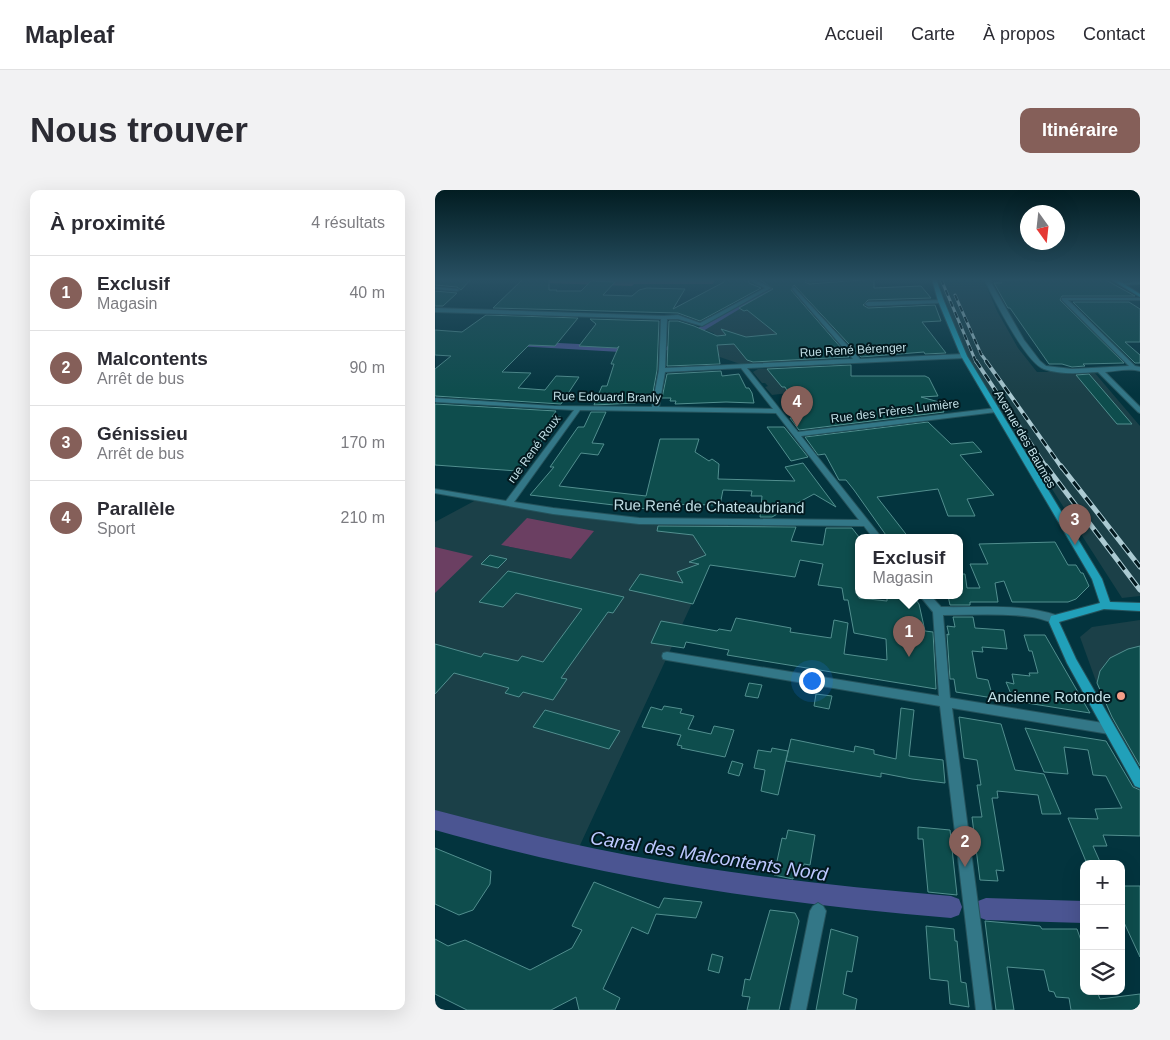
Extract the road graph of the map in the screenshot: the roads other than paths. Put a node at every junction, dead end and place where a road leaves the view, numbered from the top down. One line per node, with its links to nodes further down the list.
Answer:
1 (643, 317): 9 (street)
2 (674, 317): 9 (street)
3 (679, 317): 4 (street)
4 (714, 317)
5 (820, 317): 11 (street)
6 (948, 317): 10 (street, Avenue des Baumes)
7 (1006, 317): 16 (street)
8 (1083, 317): 12 (street)
9 (664, 318): 15 (street)
10 (964, 356): 11 (street, Rue René Bérenger); 20 (street, Avenue des Baumes)
11 (858, 361): 13 (street, Rue René Bérenger)
12 (1132, 367): 14 (street); 16 (street)
13 (744, 368): 15 (street, Rue René Bérenger); 21 (street)
14 (1140, 369)
15 (662, 370): 19 (street)
16 (1100, 370): 22 (street)
17 (435, 400): 18 (street, Rue Edouard Branly)
18 (578, 408): 19 (street, Rue Edouard Branly); 25 (street, rue René Roux)
19 (655, 409): 21 (street, Rue Edouard Branly)
20 (996, 410): 23 (street, Rue des Frères Lumière); 29 (street, Avenue des Baumes)
21 (779, 411): 23 (street)
22 (1140, 411)
23 (798, 434): 26 (street)
24 (435, 491): 25 (street, Rue René de Chateaubriand)
25 (508, 504): 26 (street, Rue René de Chateaubriand)
26 (865, 522): 27 (street)
27 (875, 534)
28 (928, 599): 31 (street)
29 (1106, 605): 30 (street); 32 (street)
30 (1139, 607)
31 (938, 611): 32 (street); 34 (street)
32 (1055, 619): 35 (street)
33 (667, 656): 34 (street)
34 (945, 702): 35 (street); 39 (street)
35 (1109, 729): 36 (street)
36 (1140, 782)
37 (818, 911): 38 (street)
38 (798, 1010)
39 (984, 1010)

